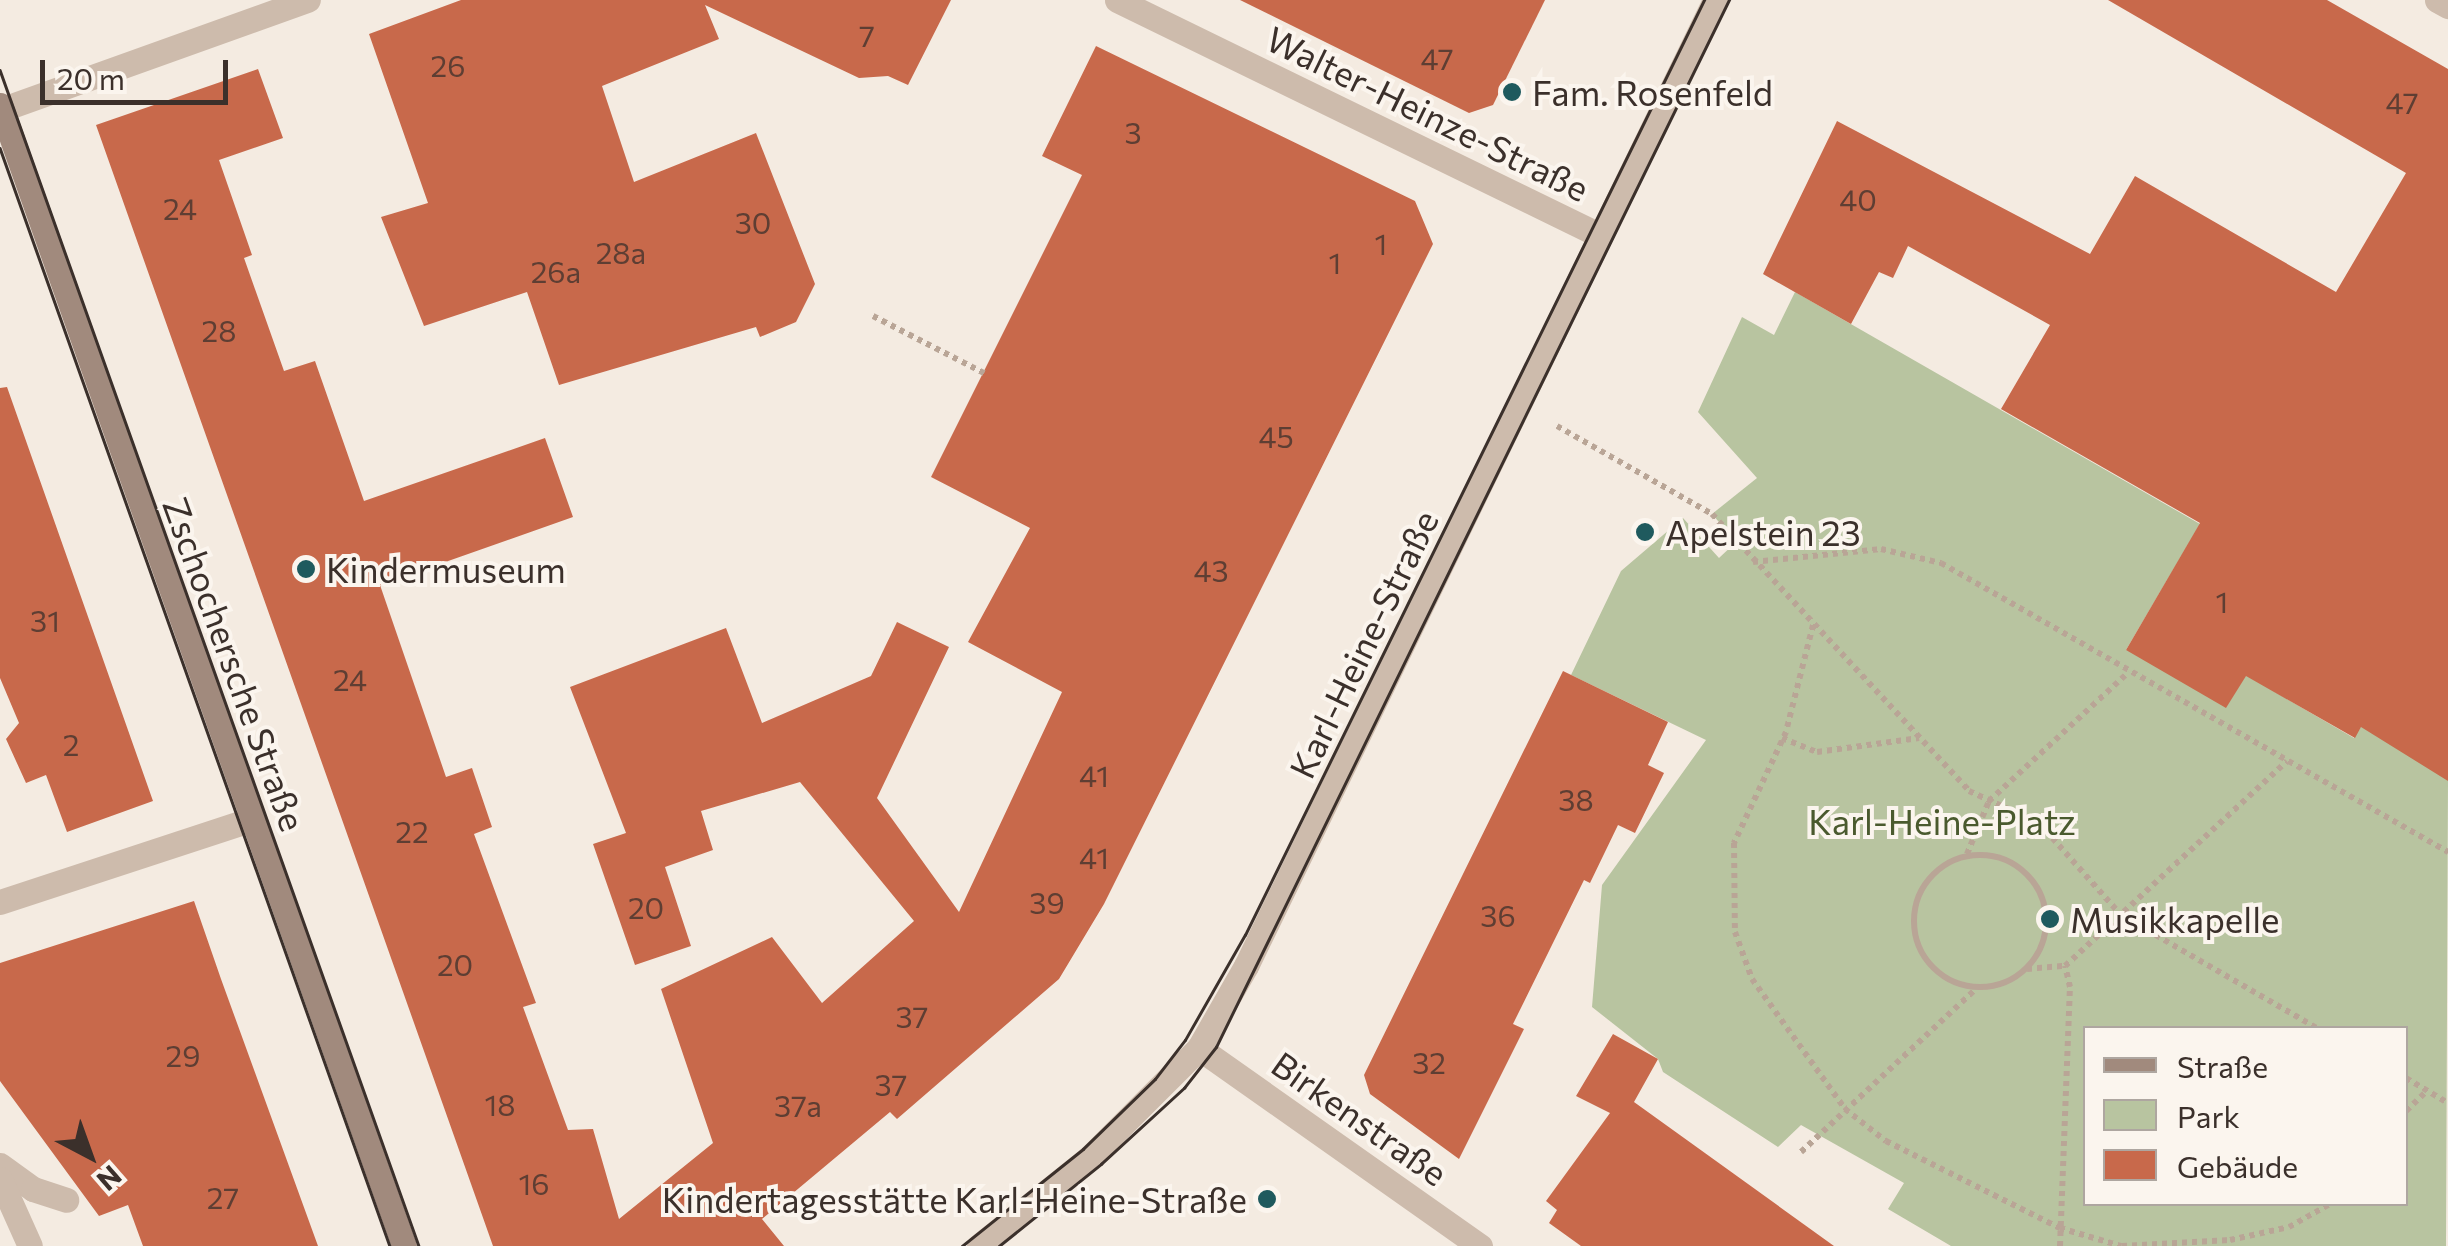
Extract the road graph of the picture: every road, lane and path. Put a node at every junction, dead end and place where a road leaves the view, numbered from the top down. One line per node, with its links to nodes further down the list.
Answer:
1 (308, 0): 6 (street)
2 (1117, 0): 7 (street, Walter-Heinze-Straße)
3 (1715, 0): 7 (street, Karl-Heine-Straße)
4 (2437, 0): 5 (street)
5 (2448, 6)
6 (0, 108): 18 (main road, Zschochersche Straße)
7 (1601, 236): 10 (street, Karl-Heine-Straße)
8 (873, 316): 9 (path)
9 (984, 373)
10 (1518, 405): 11 (path); 27 (street, Karl-Heine-Straße)
11 (1753, 562): 12 (path); 13 (path)
12 (1814, 625): 14 (path); 15 (path)
13 (2129, 672): 16 (path); 17 (path)
14 (1782, 738): 15 (path); 32 (path)
15 (1920, 738): 17 (path)
16 (2287, 761): 19 (path); 22 (path)
17 (1989, 800): 20 (path); 22 (path)
18 (253, 819): 21 (street); 40 (main road, Zschochersche Straße)
19 (2448, 852)
20 (1967, 854): 24 (path); 25 (path)
21 (0, 902)
22 (2121, 915): 23 (path); 26 (path)
23 (2065, 966): 24 (path); 38 (path)
24 (2027, 969): 25 (path)
25 (1976, 988): 32 (path)
26 (2313, 1026)
27 (1199, 1048): 41 (street, Karl-Heine-Straße); 42 (street, Birkenstraße)
28 (2408, 1079): 29 (path)
29 (2428, 1091): 30 (path); 31 (path)
30 (2448, 1103)
31 (2408, 1109)
32 (1844, 1110): 33 (path); 38 (path)
33 (1801, 1152)
34 (0, 1165): 36 (street)
35 (0, 1179): 39 (street)
36 (66, 1200)
37 (2327, 1206): 44 (path)
38 (2060, 1228): 43 (path); 44 (path)
39 (30, 1246)
40 (404, 1246)
41 (979, 1246)
42 (1480, 1246)
43 (2060, 1246)
44 (2121, 1246)

